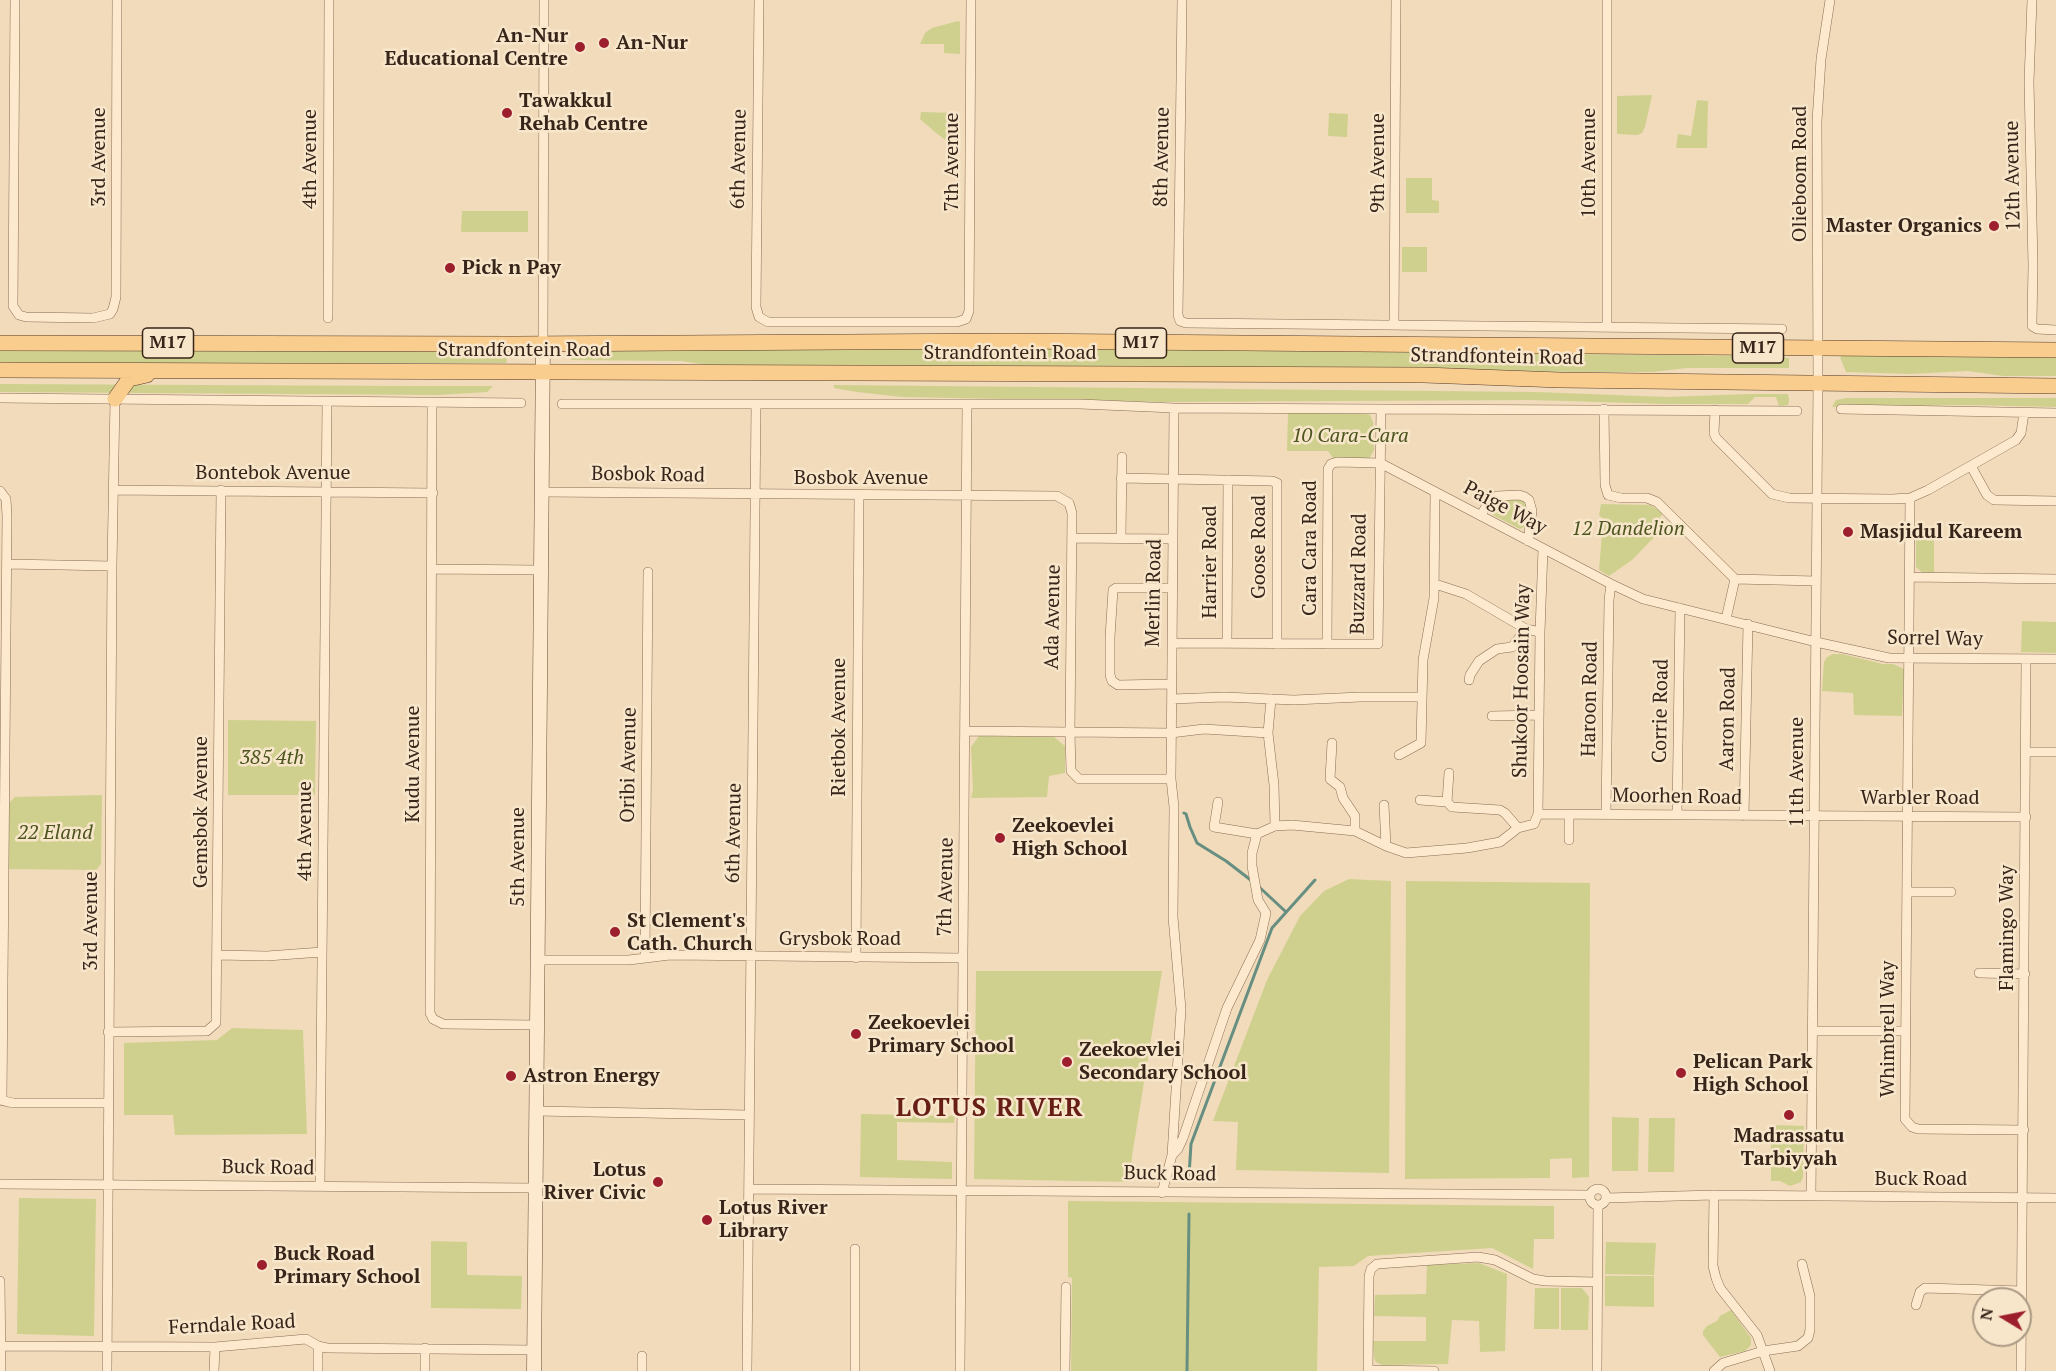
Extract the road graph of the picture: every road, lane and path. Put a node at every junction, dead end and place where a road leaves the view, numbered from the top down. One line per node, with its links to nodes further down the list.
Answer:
1 (15, 0): 2 (street, 3rd Avenue)
2 (117, 0)
3 (329, 0): 12 (street, 4th Avenue)
4 (544, 0): 19 (street)
5 (759, 0): 13 (street, 6th Avenue)
6 (970, 0): 13 (street, 7th Avenue)
7 (1182, 0): 14 (street, 8th Avenue)
8 (1396, 0): 14 (street, 9th Avenue)
9 (1607, 0): 15 (street, 10th Avenue)
10 (1830, 0): 20 (street, Olieboom Road)
11 (2032, 0): 17 (street, 12th Avenue)
12 (328, 318)
13 (963, 321)
14 (1394, 325): 15 (street)
15 (1607, 326): 16 (street)
16 (1782, 328)
17 (2056, 330)
18 (0, 343): 19 (main road, Strandfontein Road / M17)
19 (543, 343): 20 (main road, Strandfontein Road / M17); 24 (main road, 5th Avenue)
20 (1819, 348): 21 (main road, Strandfontein Road / M17); 25 (street, 11th Avenue)
21 (2056, 350)
22 (0, 370): 23 (main road, Strandfontein Road / M17)
23 (164, 370): 24 (main road, Strandfontein Road / M17); 28 (main road)
24 (542, 371): 25 (main road, Strandfontein Road / M17); 53 (main road, 5th Avenue)
25 (1818, 383): 26 (main road, Strandfontein Road / M17); 59 (street, 11th Avenue)
26 (2056, 386)
27 (0, 398): 28 (street)
28 (115, 399): 29 (street); 49 (street, 3rd Avenue)
29 (327, 403): 30 (street); 52 (street, 4th Avenue)
30 (432, 403): 31 (street); 54 (street, Kudu Avenue)
31 (521, 403)
32 (562, 404): 33 (street)
33 (756, 404): 34 (street); 56 (street, 6th Avenue)
34 (967, 404): 35 (street); 58 (street, 7th Avenue)
35 (1174, 408): 36 (street); 47 (street, Merlin Road)
36 (1381, 409): 37 (street); 44 (street, Buzzard Road)
37 (1604, 409): 39 (street); 74 (street)
38 (1841, 409): 41 (street)
39 (1715, 410): 40 (street); 59 (street)
40 (1797, 411)
41 (2024, 413): 42 (street); 45 (street)
42 (2056, 413)
43 (1122, 457): 46 (street)
44 (1378, 463): 55 (street, Paige Way); 89 (street, Cara Cara Road); 89 (street, Buzzard Road)
45 (1971, 466): 60 (street); 61 (street)
46 (1121, 478): 47 (street, Goose Road); 64 (street)
47 (1173, 480): 48 (street, Goose Road); 65 (street, Merlin Road)
48 (1228, 480): 87 (street, Harrier Road); 88 (street, Goose Road)
49 (113, 490): 50 (street, Bontebok Avenue); 69 (street, 3rd Avenue)
50 (221, 490): 52 (street, Bontebok Avenue); 131 (street, Gemsbok Avenue)
51 (0, 491): 68 (street)
52 (325, 491): 54 (street, Bontebok Avenue); 130 (street, 4th Avenue)
53 (541, 492): 56 (street, Bosbok Road); 71 (main road, 5th Avenue)
54 (433, 493): 70 (street, Kudu Avenue)
55 (1435, 493): 62 (street, Paige Way); 77 (street)
56 (755, 495): 57 (street, Bosbok Avenue); 132 (street, 6th Avenue)
57 (859, 496): 58 (street, Bosbok Avenue); 134 (street, Rietbok Avenue)
58 (967, 496): 63 (street, Ada Avenue); 100 (street, 7th Avenue)
59 (1817, 498): 60 (street); 76 (street, 11th Avenue)
60 (1910, 498): 73 (street, Whimbrell Way)
61 (2056, 501)
62 (1481, 515): 66 (street, Paige Way); 66 (street)
63 (1072, 538): 64 (street); 101 (street, Ada Avenue)
64 (1121, 538): 65 (street)
65 (1173, 539): 79 (street, Merlin Road)
66 (1528, 541): 67 (street, Paige Way)
67 (1543, 549): 78 (street, Paige Way); 84 (street, Shukoor Hoosain Way)
68 (7, 564): 69 (street); 143 (street)
69 (112, 566): 142 (street, 3rd Avenue)
70 (433, 569): 71 (street); 139 (street, Kudu Avenue)
71 (539, 570): 136 (main road, 5th Avenue)
72 (648, 572): 133 (street, Oribi Avenue)
73 (1910, 577): 75 (street); 90 (street, Whimbrell Way)
74 (1736, 579): 76 (street); 81 (street)
75 (2056, 579)
76 (1816, 581): 85 (street, 11th Avenue)
77 (1435, 584): 83 (street); 95 (street)
78 (1611, 584): 80 (street, Paige Way); 116 (street, Haroon Road)
79 (1173, 588): 86 (street, Merlin Road); 94 (street)
80 (1680, 608): 81 (street, Paige Way); 117 (street, Corrie Road)
81 (1726, 619): 82 (street, Paige Way)
82 (1748, 624): 85 (street, Paige Way); 118 (street, Aaron Road)
83 (1526, 629): 84 (street); 93 (street)
84 (1540, 632): 98 (street, Shukoor Hoosain Way)
85 (1816, 642): 90 (street, Sorrel Way); 119 (street, 11th Avenue)
86 (1172, 643): 87 (street, Buzzard Road); 94 (street, Merlin Road)
87 (1227, 644): 88 (street, Buzzard Road)
88 (1277, 644): 89 (street, Buzzard Road)
89 (1327, 644)
90 (1909, 657): 91 (street, Sorrel Way); 120 (street, Whimbrell Way)
91 (2026, 659): 92 (street, Sorrel Way); 105 (street, Flamingo Way)
92 (2056, 659)
93 (1469, 680)
94 (1171, 684): 96 (street, Merlin Road)
95 (1422, 698): 97 (street); 107 (street)
96 (1172, 699): 97 (street); 102 (street, Merlin Road)
97 (1271, 699): 103 (street)
98 (1539, 715): 99 (street); 114 (street, Shukoor Hoosain Way)
99 (1492, 716)
100 (966, 731): 101 (street); 135 (street, 7th Avenue)
101 (1070, 732): 102 (street); 109 (street, Ada Avenue)
102 (1171, 733): 103 (street); 109 (street, Merlin Road)
103 (1268, 733): 122 (street)
104 (1332, 743): 124 (street)
105 (2025, 752): 106 (street); 121 (street, Flamingo Way)
106 (2056, 752)
107 (1399, 755)
108 (1449, 773): 112 (street)
109 (1171, 779): 148 (street, Merlin Road)
110 (1420, 800): 112 (street)
111 (1218, 802): 125 (street)
112 (1447, 802): 123 (street)
113 (1384, 805): 127 (street)
114 (1538, 814): 115 (street, Moorhen Road); 123 (street)
115 (1569, 814): 116 (street, Moorhen Road); 126 (street)
116 (1606, 814): 117 (street, Moorhen Road)
117 (1677, 815): 118 (street, Moorhen Road)
118 (1744, 816): 119 (street, Moorhen Road)
119 (1815, 816): 120 (street, Warbler Road); 140 (street, 11th Avenue)
120 (1908, 816): 121 (street, Warbler Road); 128 (street, Whimbrell Way)
121 (2026, 817): 138 (street, Flamingo Way)
122 (1275, 826): 124 (street); 125 (street)
123 (1518, 828): 127 (street)
124 (1355, 831): 127 (street)
125 (1257, 834): 148 (street)
126 (1569, 840)
127 (1386, 846)
128 (1907, 892): 129 (street); 141 (street, Whimbrell Way)
129 (1951, 892)
130 (322, 952): 131 (street); 151 (street, 4th Avenue)
131 (218, 955): 142 (street, Gemsbok Avenue)
132 (750, 956): 133 (street, Grysbok Road); 134 (street, Grysbok Road); 146 (street, 6th Avenue)
133 (645, 958): 136 (street, Grysbok Road)
134 (856, 958): 135 (street, Grysbok Road)
135 (963, 958): 154 (street, 7th Avenue)
136 (537, 960): 139 (main road, 5th Avenue)
137 (1979, 973): 138 (street)
138 (2025, 974): 147 (street, Flamingo Way)
139 (537, 1024): 145 (main road, 5th Avenue)
140 (1812, 1031): 141 (street); 158 (street, 11th Avenue)
141 (1906, 1031): 147 (street, Whimbrell Way)
142 (108, 1032): 144 (street, 3rd Avenue)
143 (1, 1100): 144 (street)
144 (109, 1102): 150 (street, 3rd Avenue)
145 (536, 1111): 146 (street); 152 (main road, 5th Avenue)
146 (749, 1116): 153 (street, 6th Avenue)
147 (2024, 1130): 159 (street, Flamingo Way)
148 (1172, 1155): 155 (street)
149 (0, 1184): 150 (street, Buck Road)
150 (108, 1184): 151 (street, Buck Road); 172 (street, 3rd Avenue)
151 (320, 1187): 152 (street, Buck Road)
152 (535, 1188): 177 (main road, 5th Avenue)
153 (749, 1189): 154 (street, Buck Road); 187 (street, 6th Avenue)
154 (961, 1190): 155 (street, Buck Road); 189 (street, 7th Avenue)
155 (1162, 1193): 156 (street, Buck Road)
156 (1590, 1195): 160 (street); 162 (street)
157 (1714, 1195): 158 (street, Buck Road); 160 (street, Buck Road); 178 (street)
158 (1811, 1196): 159 (street, Buck Road)
159 (2022, 1197): 161 (street, Buck Road); 168 (street, Flamingo Way)
160 (1606, 1198): 162 (street)
161 (2056, 1198)
162 (1598, 1205): 166 (street)
163 (855, 1250): 188 (street)
164 (1802, 1264): 178 (street)
165 (0, 1281): 171 (street)
166 (1597, 1282): 191 (street); 193 (street)
167 (1066, 1287): 190 (street)
168 (2022, 1287)
169 (1972, 1289): 170 (street)
170 (1916, 1305)
171 (1, 1346): 172 (street, Ferndale Road); 180 (street)
172 (107, 1346): 174 (street, Ferndale Road); 181 (street, 3rd Avenue)
173 (318, 1346): 174 (street, Ferndale Road); 176 (street, Ferndale Road); 183 (street)
174 (214, 1347): 182 (street)
175 (2021, 1347): 196 (street, Flamingo Way)
176 (425, 1348): 177 (street, Ferndale Road); 184 (street)
177 (534, 1350): 185 (main road, 5th Avenue)
178 (1763, 1351): 194 (street); 195 (street)
179 (642, 1356): 186 (street)
180 (1, 1371)
181 (106, 1371)
182 (214, 1371)
183 (318, 1371)
184 (425, 1371)
185 (534, 1371)
186 (642, 1371)
187 (747, 1371)
188 (855, 1371)
189 (960, 1371)
190 (1065, 1371)
191 (1368, 1371): 192 (street)
192 (1434, 1371)
193 (1597, 1371)
194 (1714, 1371)
195 (1770, 1371)
196 (2021, 1371)

